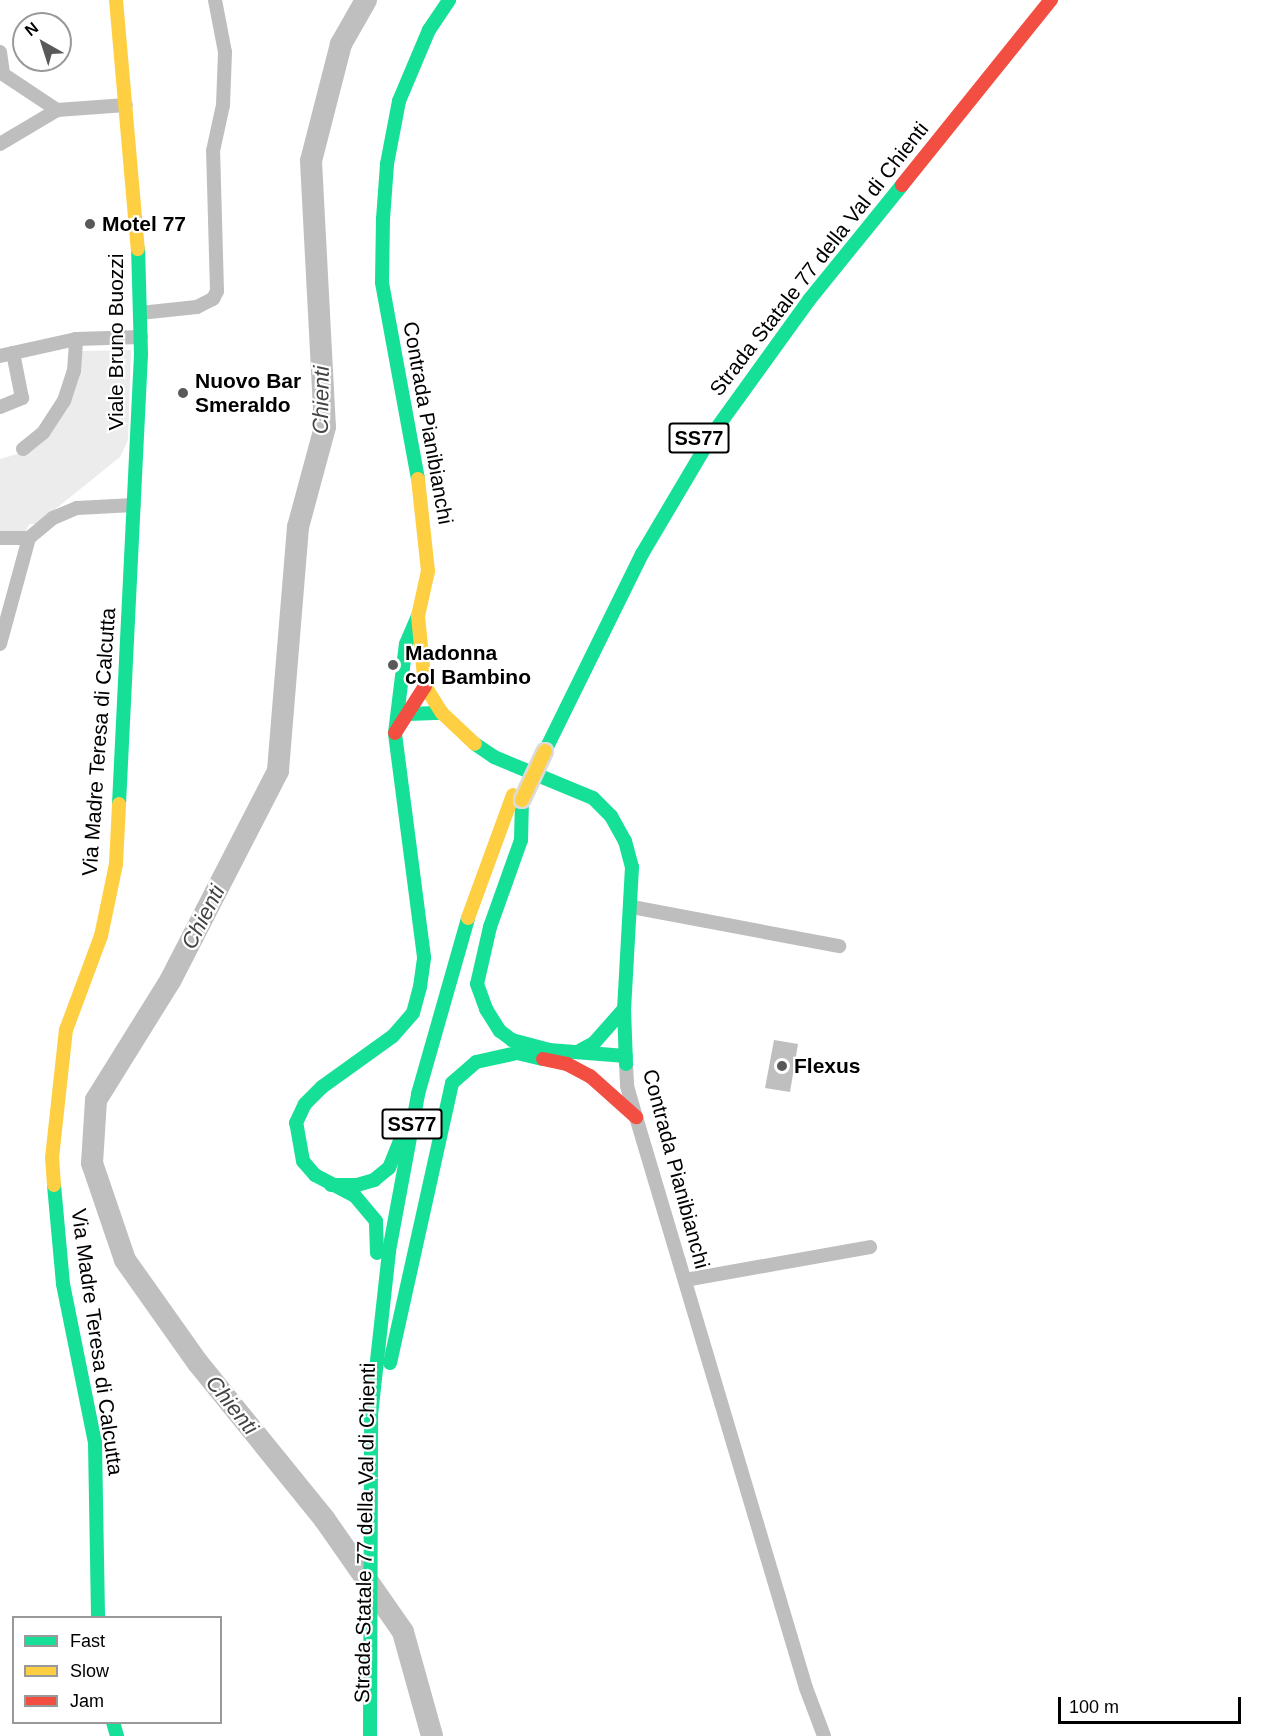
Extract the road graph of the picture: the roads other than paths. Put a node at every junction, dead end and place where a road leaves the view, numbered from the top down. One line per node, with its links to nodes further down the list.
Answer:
1 (116, 0): 9 (main road, Viale Bruno Buozzi)
2 (215, 0): 13 (street)
3 (449, 0): 22 (main road, Contrada Pianibianchi)
4 (1032, 0): 8 (main road)
5 (1051, 0): 29 (main road, Strada Statale 77 della Val di Chienti / SS77)
6 (0, 52): 7 (street)
7 (1, 73): 10 (street)
8 (965, 83)
9 (126, 105): 10 (street); 13 (main road, Viale Bruno Buozzi)
10 (57, 110): 11 (street)
11 (0, 144)
12 (891, 175): 29 (main road, Strada Statale 77 della Val di Chienti / SS77)
13 (140, 313): 14 (main road, Viale Bruno Buozzi)
14 (141, 337): 15 (street); 19 (main road, Viale Bruno Buozzi)
15 (76, 339): 16 (street); 18 (street)
16 (7, 355): 17 (street)
17 (0, 407)
18 (23, 448)
19 (134, 505): 21 (street); 45 (main road, Via Madre Teresa di Calcutta)
20 (0, 538): 21 (street)
21 (28, 538): 23 (street)
22 (418, 616): 24 (main road, Contrada Pianibianchi); 25 (main road)
23 (0, 644)
24 (425, 686): 25 (main road); 26 (main road, Contrada Pianibianchi); 27 (main road)
25 (397, 696): 28 (main road)
26 (442, 713): 27 (main road); 32 (main road, Contrada Pianibianchi)
27 (408, 714): 28 (main road)
28 (395, 733): 39 (main road)
29 (541, 749): 30 (main road, Strada Statale 77 della Val di Chienti / SS77)
30 (517, 798): 31 (main road, Strada Statale 77 della Val di Chienti / SS77); 35 (main road); 42 (main road, Strada Statale 77 della Val di Chienti / SS77)
31 (494, 848): 39 (main road); 43 (main road, Strada Statale 77 della Val di Chienti / SS77)
32 (633, 907): 33 (street); 34 (main road, Contrada Pianibianchi)
33 (839, 946)
34 (624, 1009): 35 (main road); 36 (main road, Contrada Pianibianchi)
35 (581, 1050): 36 (main road)
36 (626, 1060): 37 (main road); 38 (street, Contrada Pianibianchi)
37 (590, 1077): 38 (main road); 42 (main road)
38 (636, 1117): 41 (street, Contrada Pianibianchi)
39 (331, 1185): 43 (main road)
40 (870, 1247): 41 (street)
41 (685, 1280): 48 (street, Contrada Pianibianchi)
42 (386, 1378): 44 (main road, Strada Statale 77 della Val di Chienti / SS77)
43 (370, 1443): 44 (main road, Strada Statale 77 della Val di Chienti / SS77)
44 (377, 1465): 46 (main road, Strada Statale 77 della Val di Chienti / SS77); 47 (main road, Strada Statale 77 della Val di Chienti / SS77)
45 (98, 1616)
46 (370, 1736)
47 (384, 1736)
48 (824, 1736)

